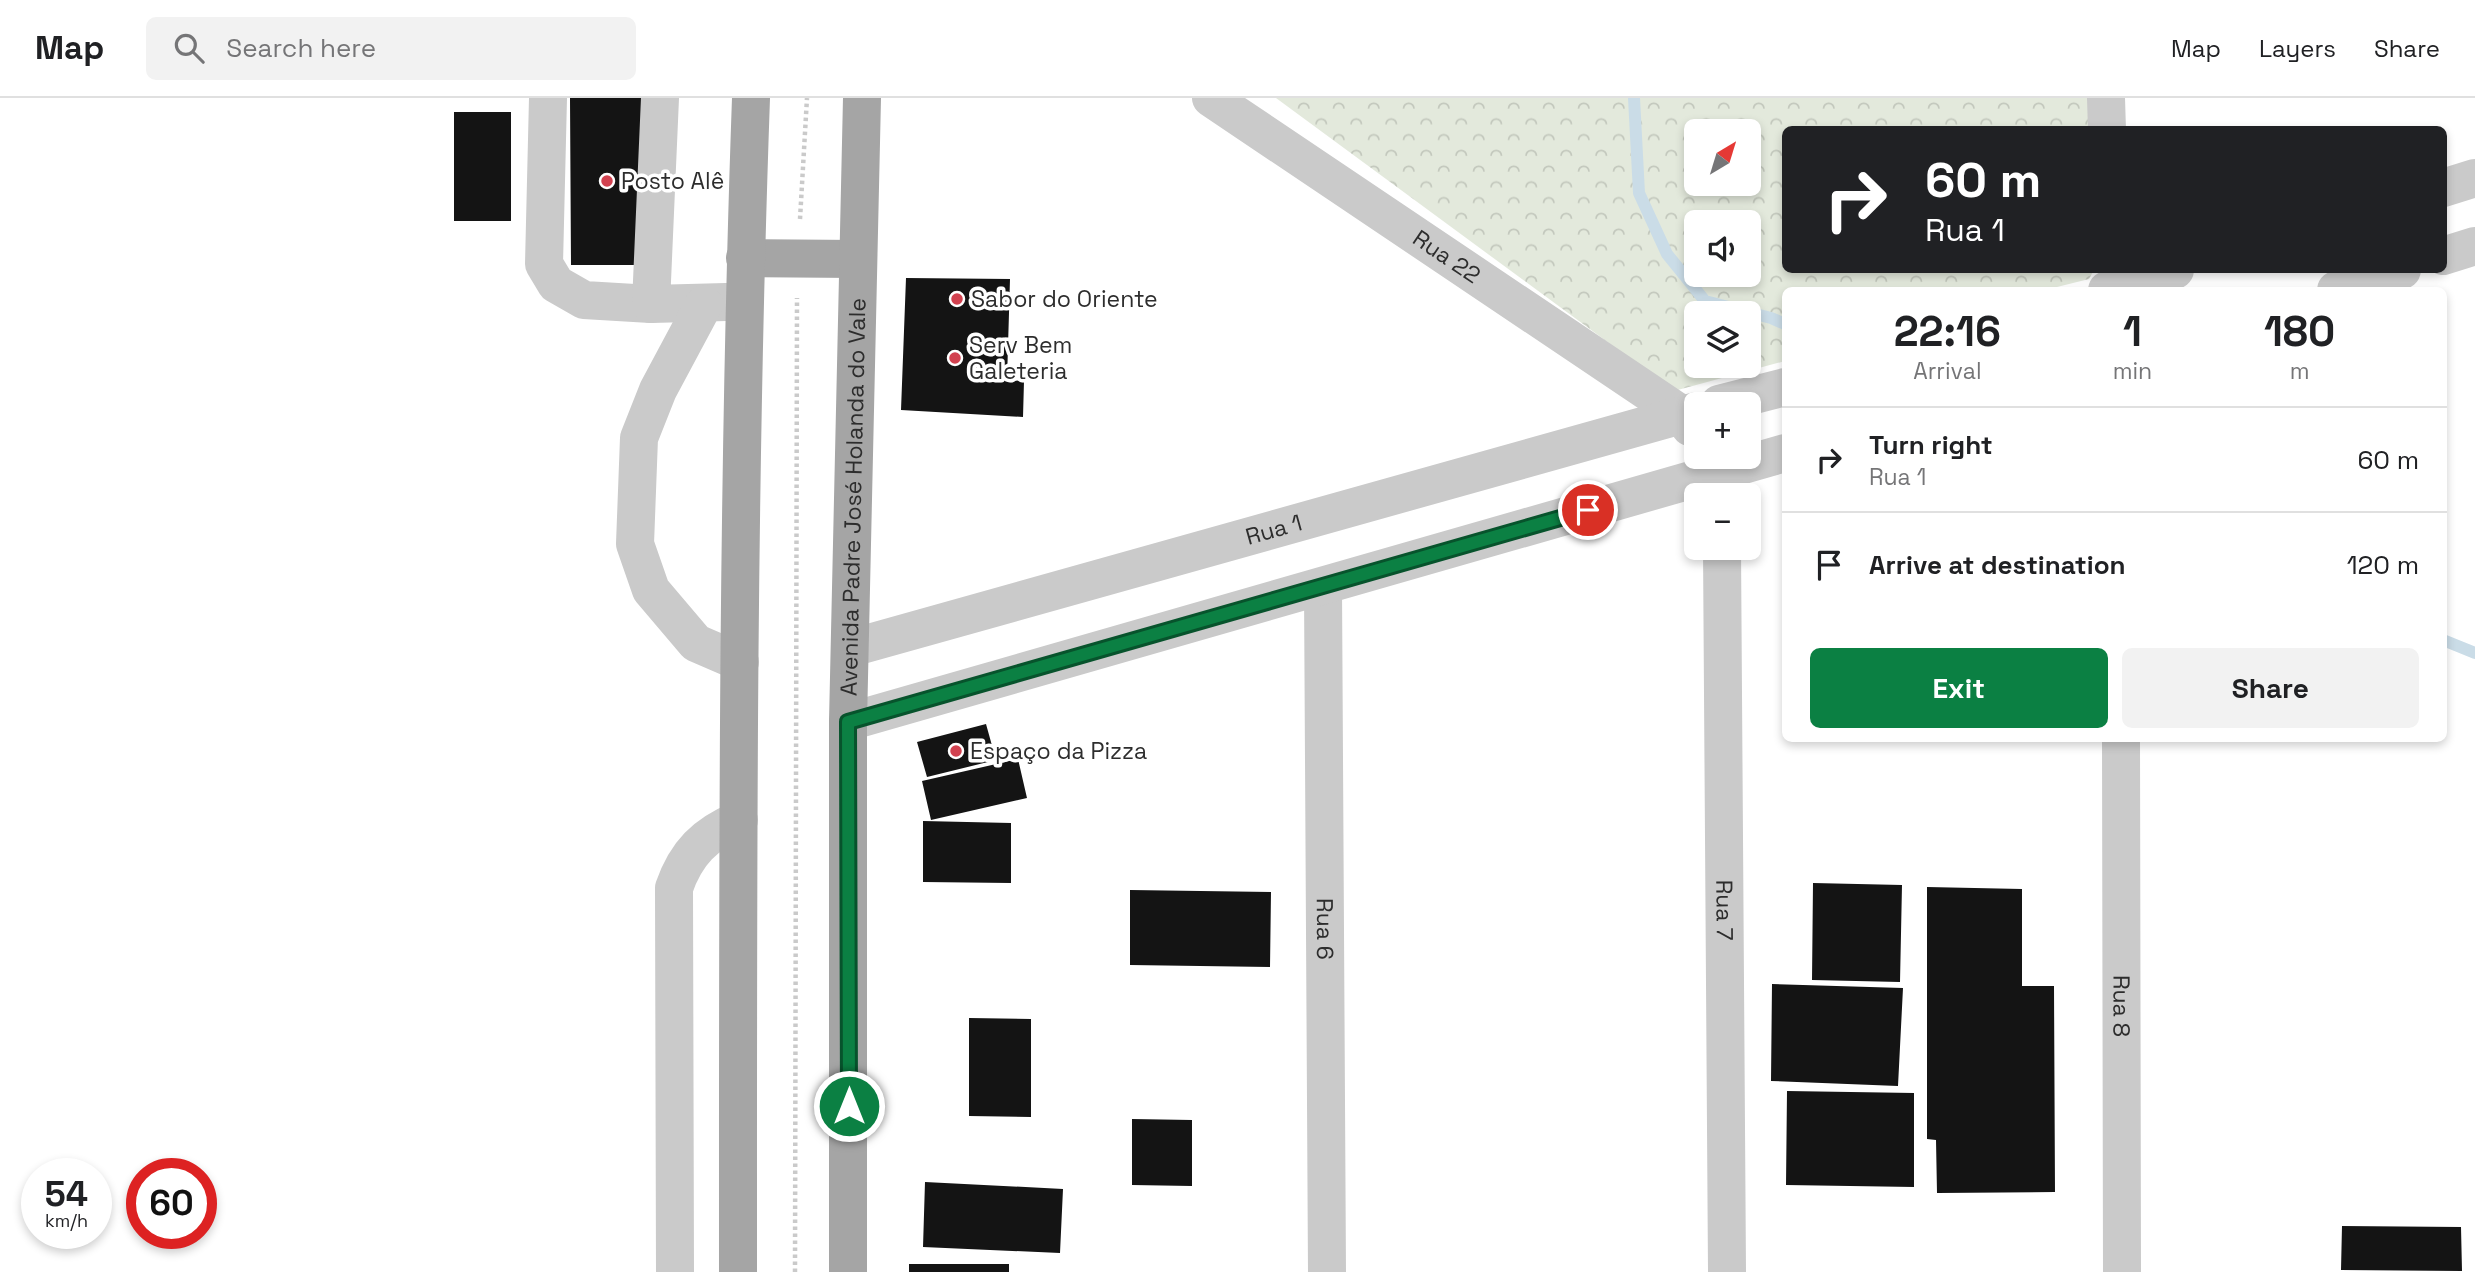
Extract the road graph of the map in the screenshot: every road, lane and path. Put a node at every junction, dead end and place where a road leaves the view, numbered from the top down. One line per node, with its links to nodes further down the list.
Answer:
1 (548, 98): 21 (street)
2 (660, 98): 21 (street)
3 (751, 98): 13 (main road)
4 (807, 98): 14 (path)
5 (862, 98): 15 (main road, Avenida Padre José Holanda do Vale)
6 (1211, 98): 25 (street, Rua 22)
7 (2106, 98): 8 (street)
8 (2107, 126)
9 (2475, 178): 10 (street)
10 (2447, 187)
11 (2475, 246): 12 (street)
12 (2447, 255)
13 (745, 258): 14 (main road); 20 (main road)
14 (797, 258): 15 (main road); 38 (path)
15 (858, 259): 31 (main road, Avenida Padre José Holanda do Vale)
16 (2162, 273): 18 (street)
17 (2392, 273): 19 (street)
18 (2112, 285)
19 (2346, 287)
20 (745, 300): 22 (street); 32 (main road)
21 (651, 304): 22 (street)
22 (704, 304): 32 (street)
23 (1782, 388): 24 (street)
24 (1761, 393)
25 (1684, 415)
26 (1684, 422): 31 (street, Rua 1)
27 (1782, 454): 28 (street)
28 (1718, 475): 30 (street)
29 (1722, 560): 41 (street, Rua 7)
30 (1323, 588): 33 (street); 40 (street, Rua 6)
31 (851, 648): 33 (main road, Avenida Padre José Holanda do Vale)
32 (740, 662): 35 (main road)
33 (848, 722): 39 (main road, Avenida Padre José Holanda do Vale)
34 (2121, 742): 42 (street, Rua 8)
35 (738, 820): 36 (street); 37 (main road)
36 (675, 1272)
37 (738, 1272)
38 (795, 1272)
39 (848, 1272)
40 (1327, 1272)
41 (1727, 1272)
42 (2122, 1272)

